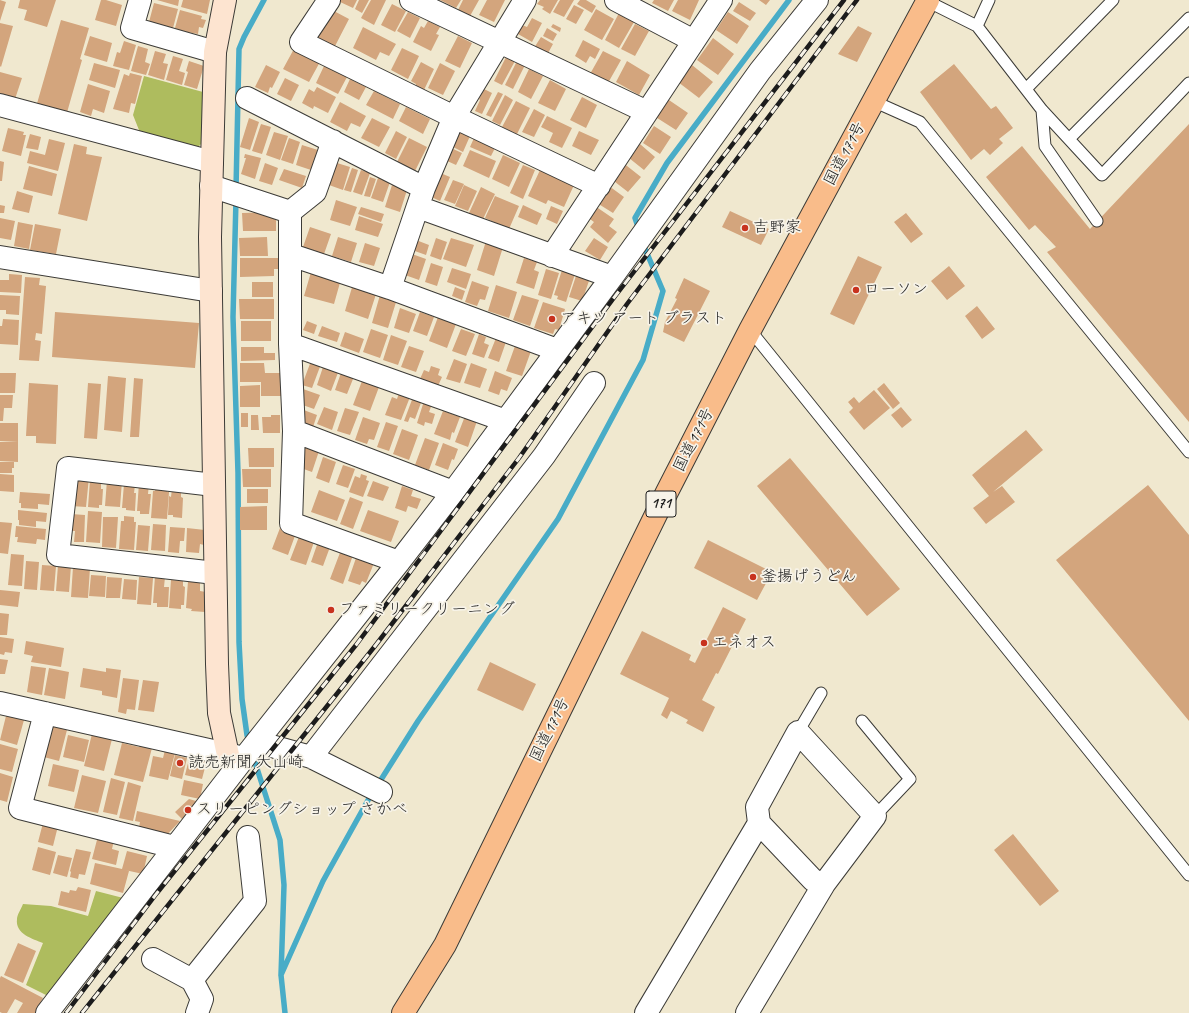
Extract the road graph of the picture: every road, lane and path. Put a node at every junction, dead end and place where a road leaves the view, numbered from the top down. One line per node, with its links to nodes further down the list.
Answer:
1 (140, 0): 16 (street)
2 (226, 0): 16 (street)
3 (329, 0): 24 (street)
4 (411, 0): 15 (street)
5 (526, 0): 15 (street)
6 (616, 0): 14 (street)
7 (721, 0): 14 (street)
8 (817, 0): 36 (street)
9 (989, 0): 13 (lane)
10 (1113, 0): 18 (lane)
11 (928, 1): 13 (lane); 20 (highway, 国道171号 / 171)
12 (1189, 18): 25 (lane)
13 (977, 26): 18 (lane)
14 (694, 41): 23 (street)
15 (500, 42): 23 (street); 24 (street)
16 (215, 52): 27 (street)
17 (1189, 83): 25 (lane)
18 (1026, 89): 22 (lane)
19 (247, 98): 26 (street)
20 (873, 101): 39 (highway, 国道171号 / 171); 45 (lane)
21 (0, 105): 27 (street)
22 (1042, 110): 25 (lane); 32 (lane)
23 (647, 112): 28 (street)
24 (454, 117): 28 (street); 30 (street)
25 (1069, 139)
26 (332, 141): 30 (street); 31 (street)
27 (212, 162): 29 (street)
28 (598, 186): 34 (street)
29 (227, 191): 31 (street); 38 (street)
30 (421, 197): 34 (street); 37 (street)
31 (290, 212): 33 (street)
32 (1098, 221)
33 (291, 255): 37 (street); 40 (street)
34 (552, 256): 36 (street)
35 (0, 257): 38 (street)
36 (612, 277): 41 (street)
37 (390, 288): 41 (street)
38 (211, 291): 46 (street)
39 (750, 330): 62 (lane); 68 (highway, 国道171号 / 171)
40 (290, 344): 43 (street); 44 (street)
41 (557, 350): 43 (street)
42 (594, 383): 56 (street)
43 (506, 421): 47 (street)
44 (294, 431): 47 (street); 48 (street)
45 (1189, 452)
46 (214, 485): 49 (street); 49 (street)
47 (453, 492): 48 (street)
48 (399, 562): 55 (street)
49 (215, 573): 55 (street)
50 (821, 693): 54 (lane)
51 (0, 703): 52 (street)
52 (45, 713): 55 (street); 61 (street)
53 (862, 721): 58 (lane)
54 (798, 732): 58 (street); 59 (street)
55 (243, 751): 56 (street); 61 (street)
56 (311, 757): 57 (street)
57 (381, 792)
58 (875, 816): 63 (street)
59 (759, 822): 63 (street); 69 (street)
60 (248, 837): 65 (street)
61 (174, 847): 66 (street)
62 (1189, 875)
63 (824, 884): 70 (street)
64 (153, 958): 65 (street)
65 (192, 980): 67 (street)
66 (47, 1013)
67 (198, 1013)
68 (403, 1013)
69 (646, 1013)
70 (747, 1013)

